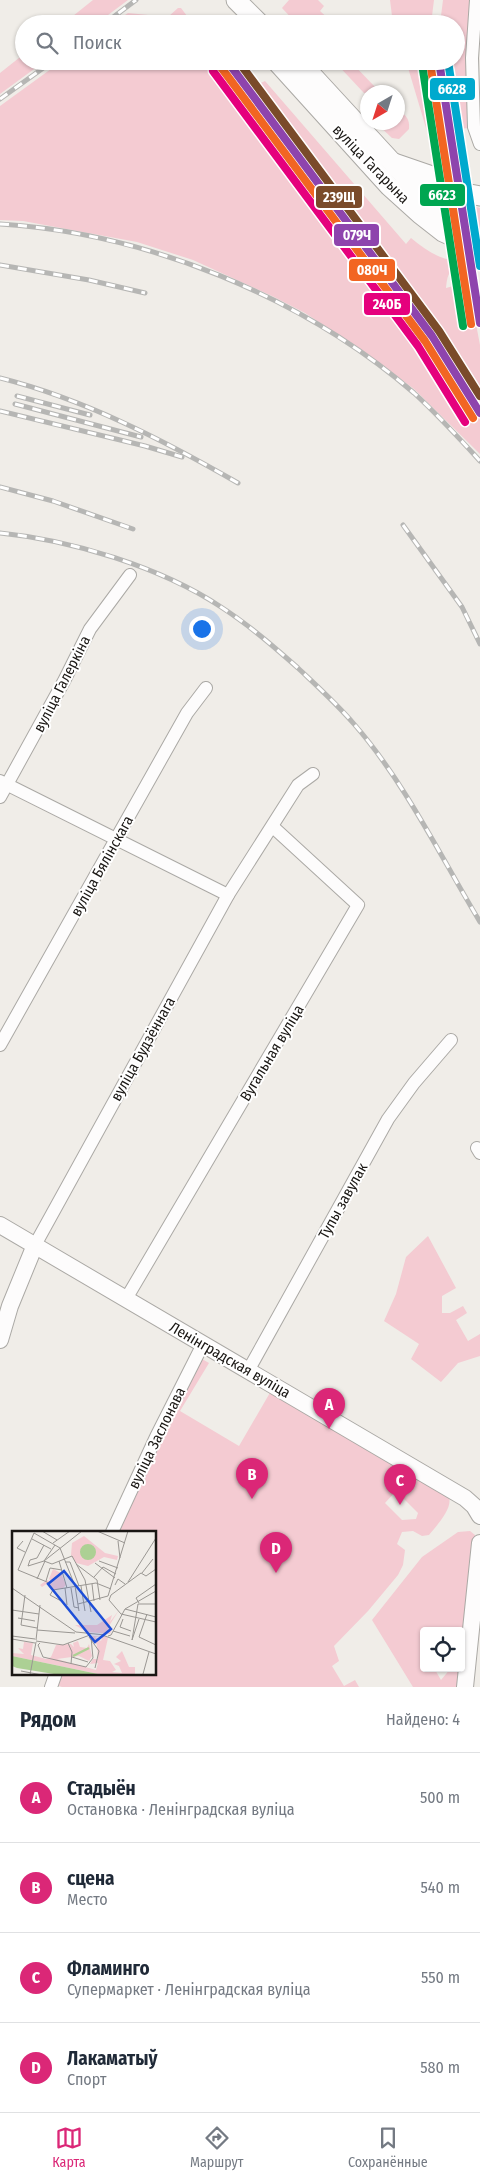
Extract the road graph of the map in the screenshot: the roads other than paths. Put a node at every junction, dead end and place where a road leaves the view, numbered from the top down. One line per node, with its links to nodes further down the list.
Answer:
1 (220, 0): 4 (main road)
2 (236, 0): 5 (main road)
3 (476, 0): 9 (street)
4 (234, 15)
5 (251, 15)
6 (288, 70): 8 (main road, вуліца Гагарына)
7 (304, 70): 8 (main road, вуліца Гагарына)
8 (316, 92): 10 (main road, вуліца Гагарына); 11 (main road, вуліца Гагарына)
9 (480, 143)
10 (393, 162): 12 (main road, вуліца Гагарына); 13 (main road)
11 (389, 186): 12 (main road); 15 (main road, вуліца Гагарына)
12 (415, 187): 14 (main road, вуліца Гагарына)
13 (476, 195): 14 (main road)
14 (443, 198): 15 (main road, вуліца Гагарына)
15 (480, 249)
16 (130, 575): 19 (street, вуліца Галеркіна)
17 (206, 688): 22 (street, вуліца Бялінскага)
18 (313, 774): 21 (street, вуліца Будзённага)
19 (3, 783): 20 (street, вуліца Галеркіна); 22 (street)
20 (0, 797)
21 (273, 827): 23 (street, вуліца Будзённага); 28 (street, Вугальная вуліца)
22 (117, 840): 23 (street); 25 (street, вуліца Бялінскага)
23 (228, 896): 27 (street, вуліца Будзённага)
24 (451, 1040): 31 (street, Тупы завулак)
25 (0, 1045)
26 (0, 1226): 27 (street, Ленінградская вуліца)
27 (35, 1245): 28 (street, Ленінградская вуліца); 29 (street, вуліца Будзённага)
28 (126, 1299): 30 (street, Ленінградская вуліца)
29 (0, 1340)
30 (203, 1344): 31 (street, Ленінградская вуліца); 33 (street, вуліца Заслонава)
31 (248, 1371): 32 (street, Ленінградская вуліца)
32 (480, 1516)
33 (112, 1531)
34 (480, 1544): 37 (street)
35 (56, 1674): 36 (street)
36 (51, 1687)
37 (465, 1687)

